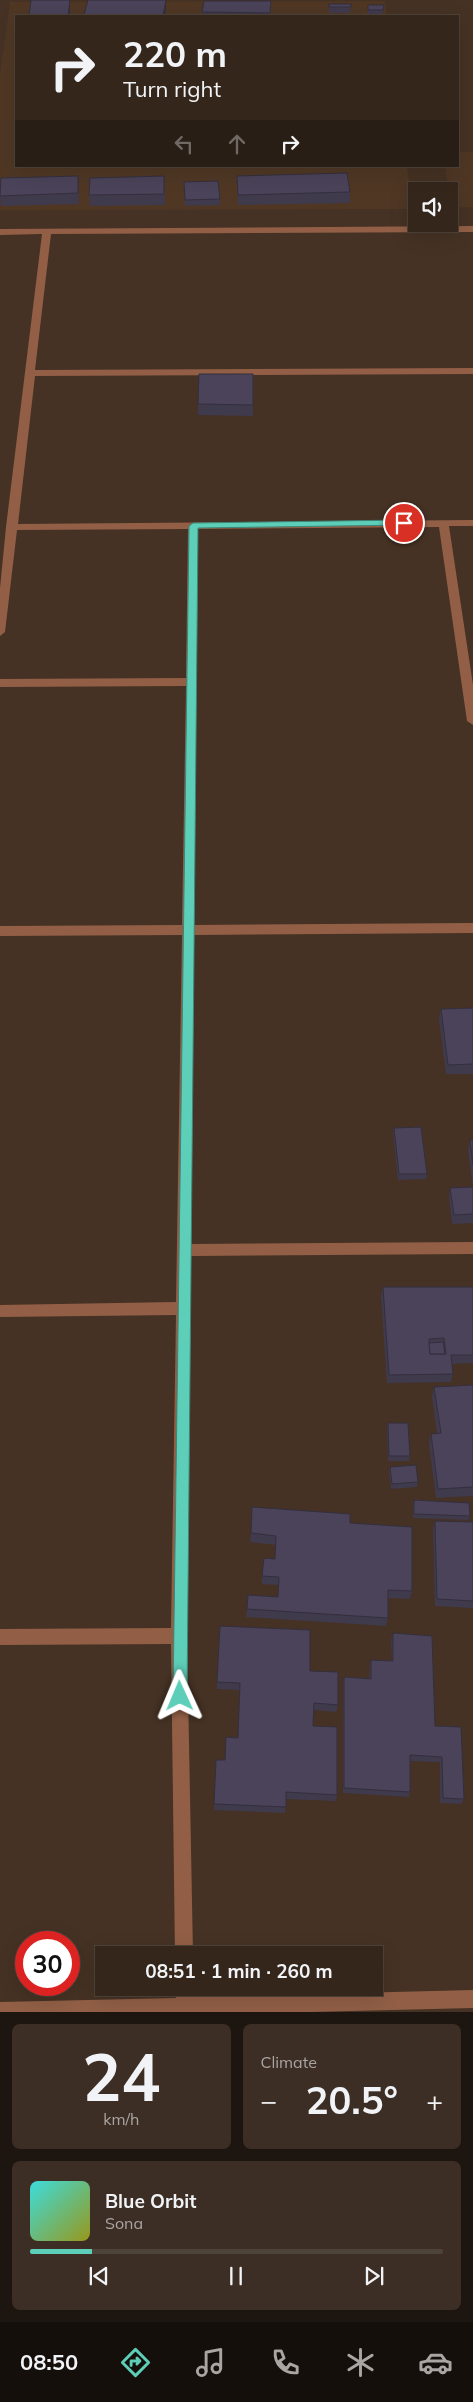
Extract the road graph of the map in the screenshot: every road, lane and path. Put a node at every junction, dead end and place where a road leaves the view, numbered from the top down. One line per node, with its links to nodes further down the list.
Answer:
1 (473, 229): 2 (street)
2 (47, 231): 3 (street); 5 (street)
3 (0, 232)
4 (473, 371): 5 (street)
5 (30, 373): 9 (street)
6 (473, 522): 7 (street)
7 (443, 523): 8 (street); 13 (street)
8 (193, 526): 9 (street); 11 (street)
9 (11, 528): 10 (street)
10 (0, 632)
11 (191, 682): 12 (street); 15 (street)
12 (0, 683)
13 (473, 722)
14 (473, 928): 15 (street)
15 (188, 929): 16 (street); 18 (street)
16 (0, 930)
17 (473, 1248): 18 (street)
18 (184, 1250): 19 (street)
19 (184, 1308): 20 (street); 21 (street)
20 (0, 1311)
21 (179, 1636): 22 (street); 23 (street)
22 (0, 1638)
23 (184, 1946)
24 (184, 1996): 26 (street)
25 (473, 2000): 26 (street)
26 (185, 2006): 27 (street)
27 (0, 2011)

